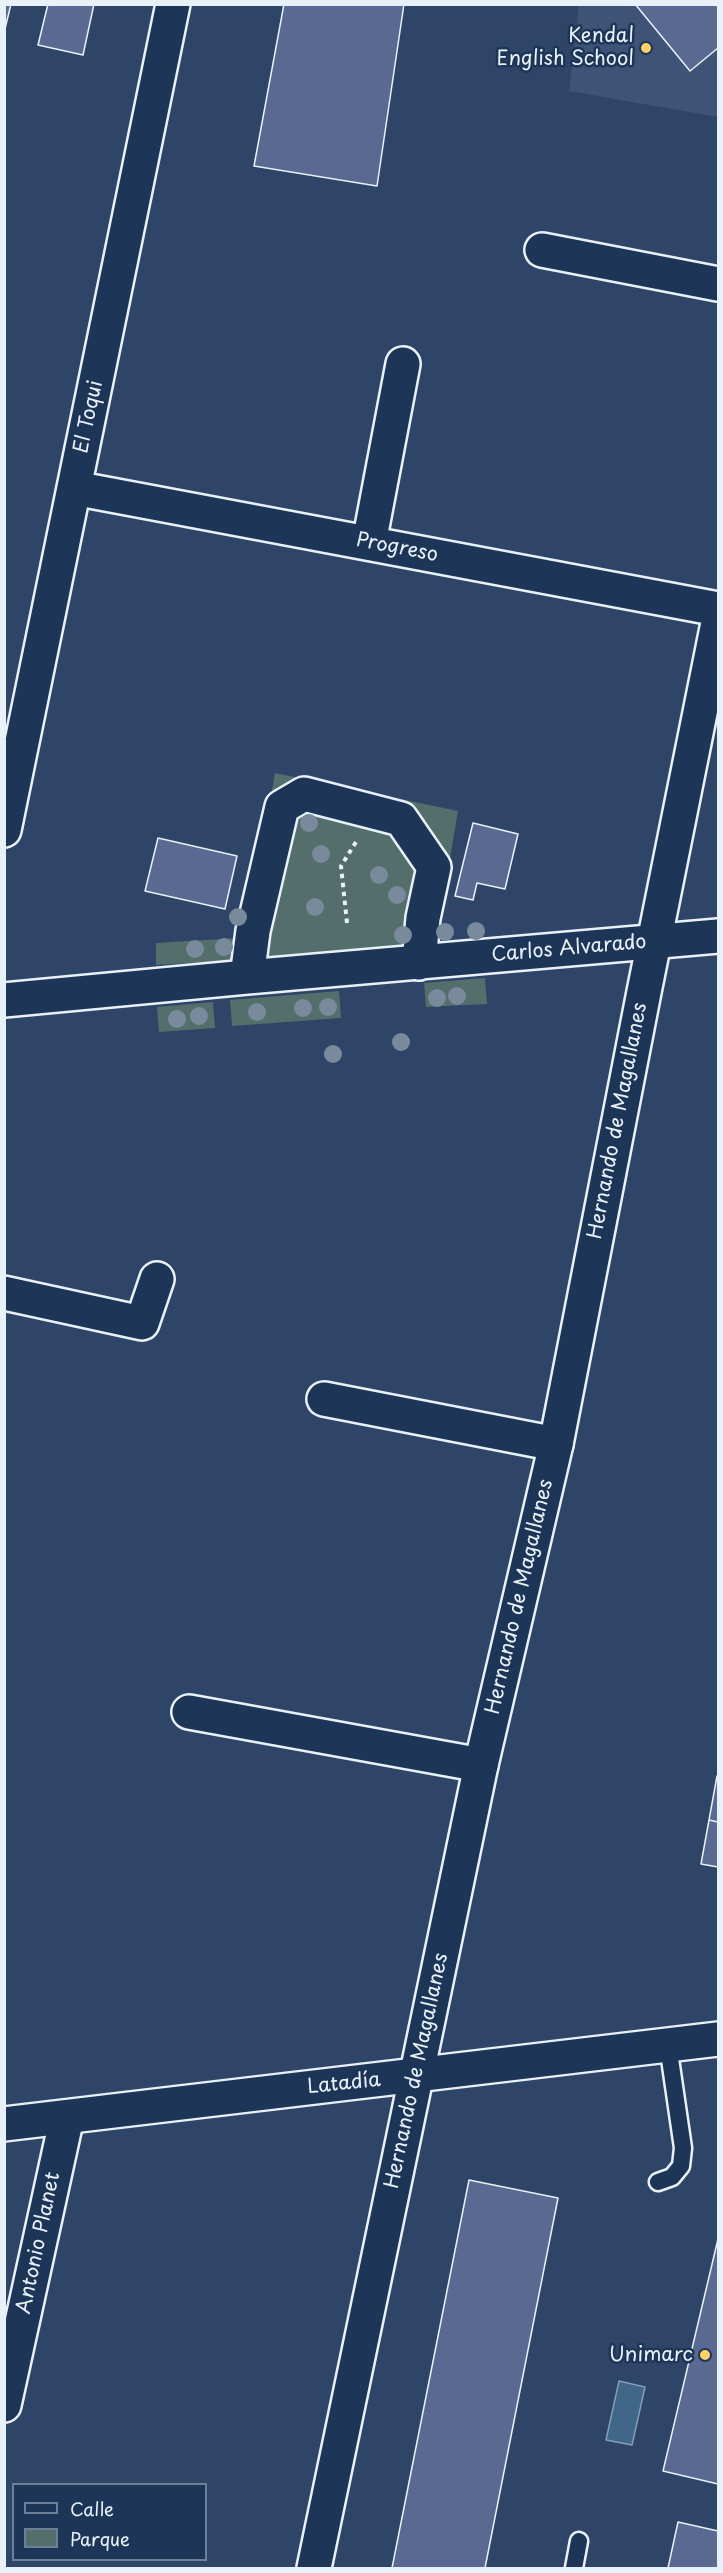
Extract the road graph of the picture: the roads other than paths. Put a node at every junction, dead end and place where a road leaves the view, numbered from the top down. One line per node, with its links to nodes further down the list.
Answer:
1 (173, 4): 5 (street, El Toqui)
2 (542, 250): 3 (street)
3 (718, 284)
4 (403, 364): 6 (street)
5 (74, 488): 6 (street, Progreso); 9 (street, El Toqui)
6 (369, 543): 7 (street, Progreso)
7 (718, 609)
8 (718, 623): 11 (street, Hernando de Magallanes)
9 (4, 830)
10 (718, 936): 11 (street, Carlos Alvarado)
11 (654, 941): 12 (street, Carlos Alvarado); 18 (street, Hernando de Magallanes)
12 (419, 963): 13 (street, Carlos Alvarado); 13 (street)
13 (248, 976): 14 (street, Carlos Alvarado)
14 (4, 1000)
15 (157, 1279): 16 (street)
16 (4, 1293)
17 (324, 1399): 18 (street)
18 (556, 1444): 20 (street, Hernando de Magallanes)
19 (189, 1712): 20 (street)
20 (481, 1765): 23 (street, Hernando de Magallanes)
21 (718, 2039): 22 (street, Latadía)
22 (668, 2046): 23 (street, Latadía); 26 (lane)
23 (415, 2075): 24 (street, Latadía); 29 (street, Hernando de Magallanes)
24 (67, 2117): 25 (street, Latadía); 27 (street, Antonio Planet)
25 (4, 2124)
26 (658, 2182)
27 (4, 2405)
28 (579, 2541): 30 (lane)
29 (314, 2568)
30 (574, 2568)

